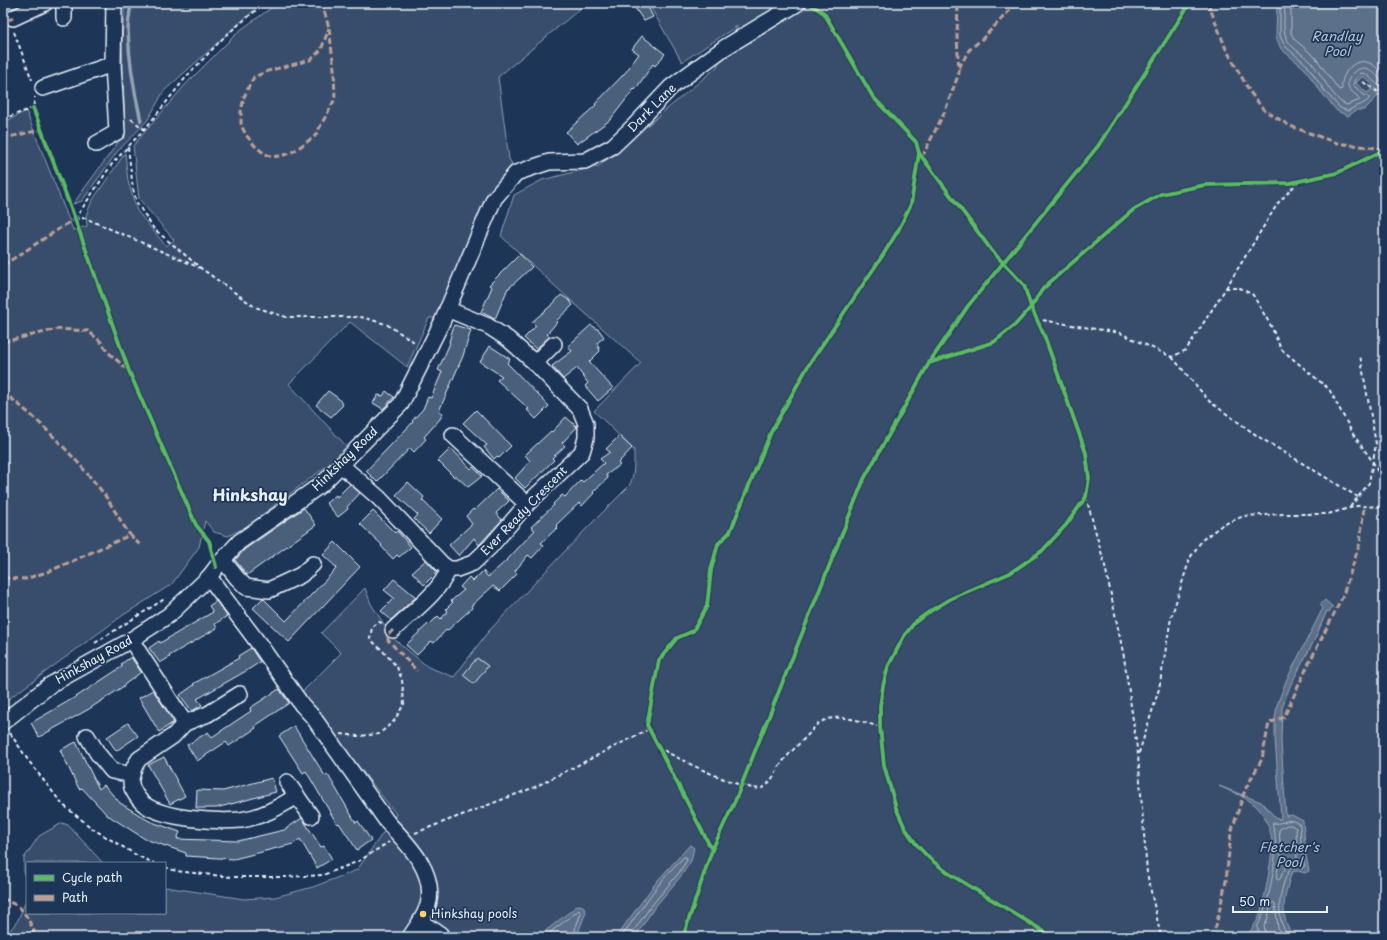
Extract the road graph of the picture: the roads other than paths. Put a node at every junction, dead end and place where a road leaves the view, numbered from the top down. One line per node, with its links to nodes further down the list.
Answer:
1 (45, 3): 6 (street)
2 (64, 3): 5 (street)
3 (114, 3): 7 (street)
4 (798, 3): 10 (street, Dark Lane)
5 (64, 18)
6 (11, 20)
7 (114, 64): 8 (street); 9 (street)
8 (37, 89)
9 (96, 144)
10 (516, 173): 11 (street, Hinkshay Road)
11 (447, 309): 13 (street, Ever Ready Crescent); 15 (street, Hinkshay Road)
12 (554, 344): 13 (street)
13 (535, 363): 16 (street, Ever Ready Crescent)
14 (453, 435): 16 (street)
15 (341, 465): 17 (street, Hinkshay Road); 19 (street)
16 (527, 504): 19 (street, Ever Ready Crescent)
17 (222, 560): 18 (street); 20 (street, Hinkshay Road)
18 (313, 564)
19 (449, 568): 21 (street)
20 (209, 577): 22 (street, Hinkshay Road); 31 (street)
21 (393, 630)
22 (131, 640): 24 (street, Hinkshay Road); 25 (street)
23 (240, 694): 25 (street)
24 (3, 722)
25 (185, 722): 27 (street)
26 (87, 736): 27 (street)
27 (132, 775): 29 (street)
28 (286, 782): 29 (street)
29 (297, 796): 30 (street)
30 (311, 816)
31 (420, 922): 32 (street); 33 (street)
32 (440, 934)
33 (410, 937)

